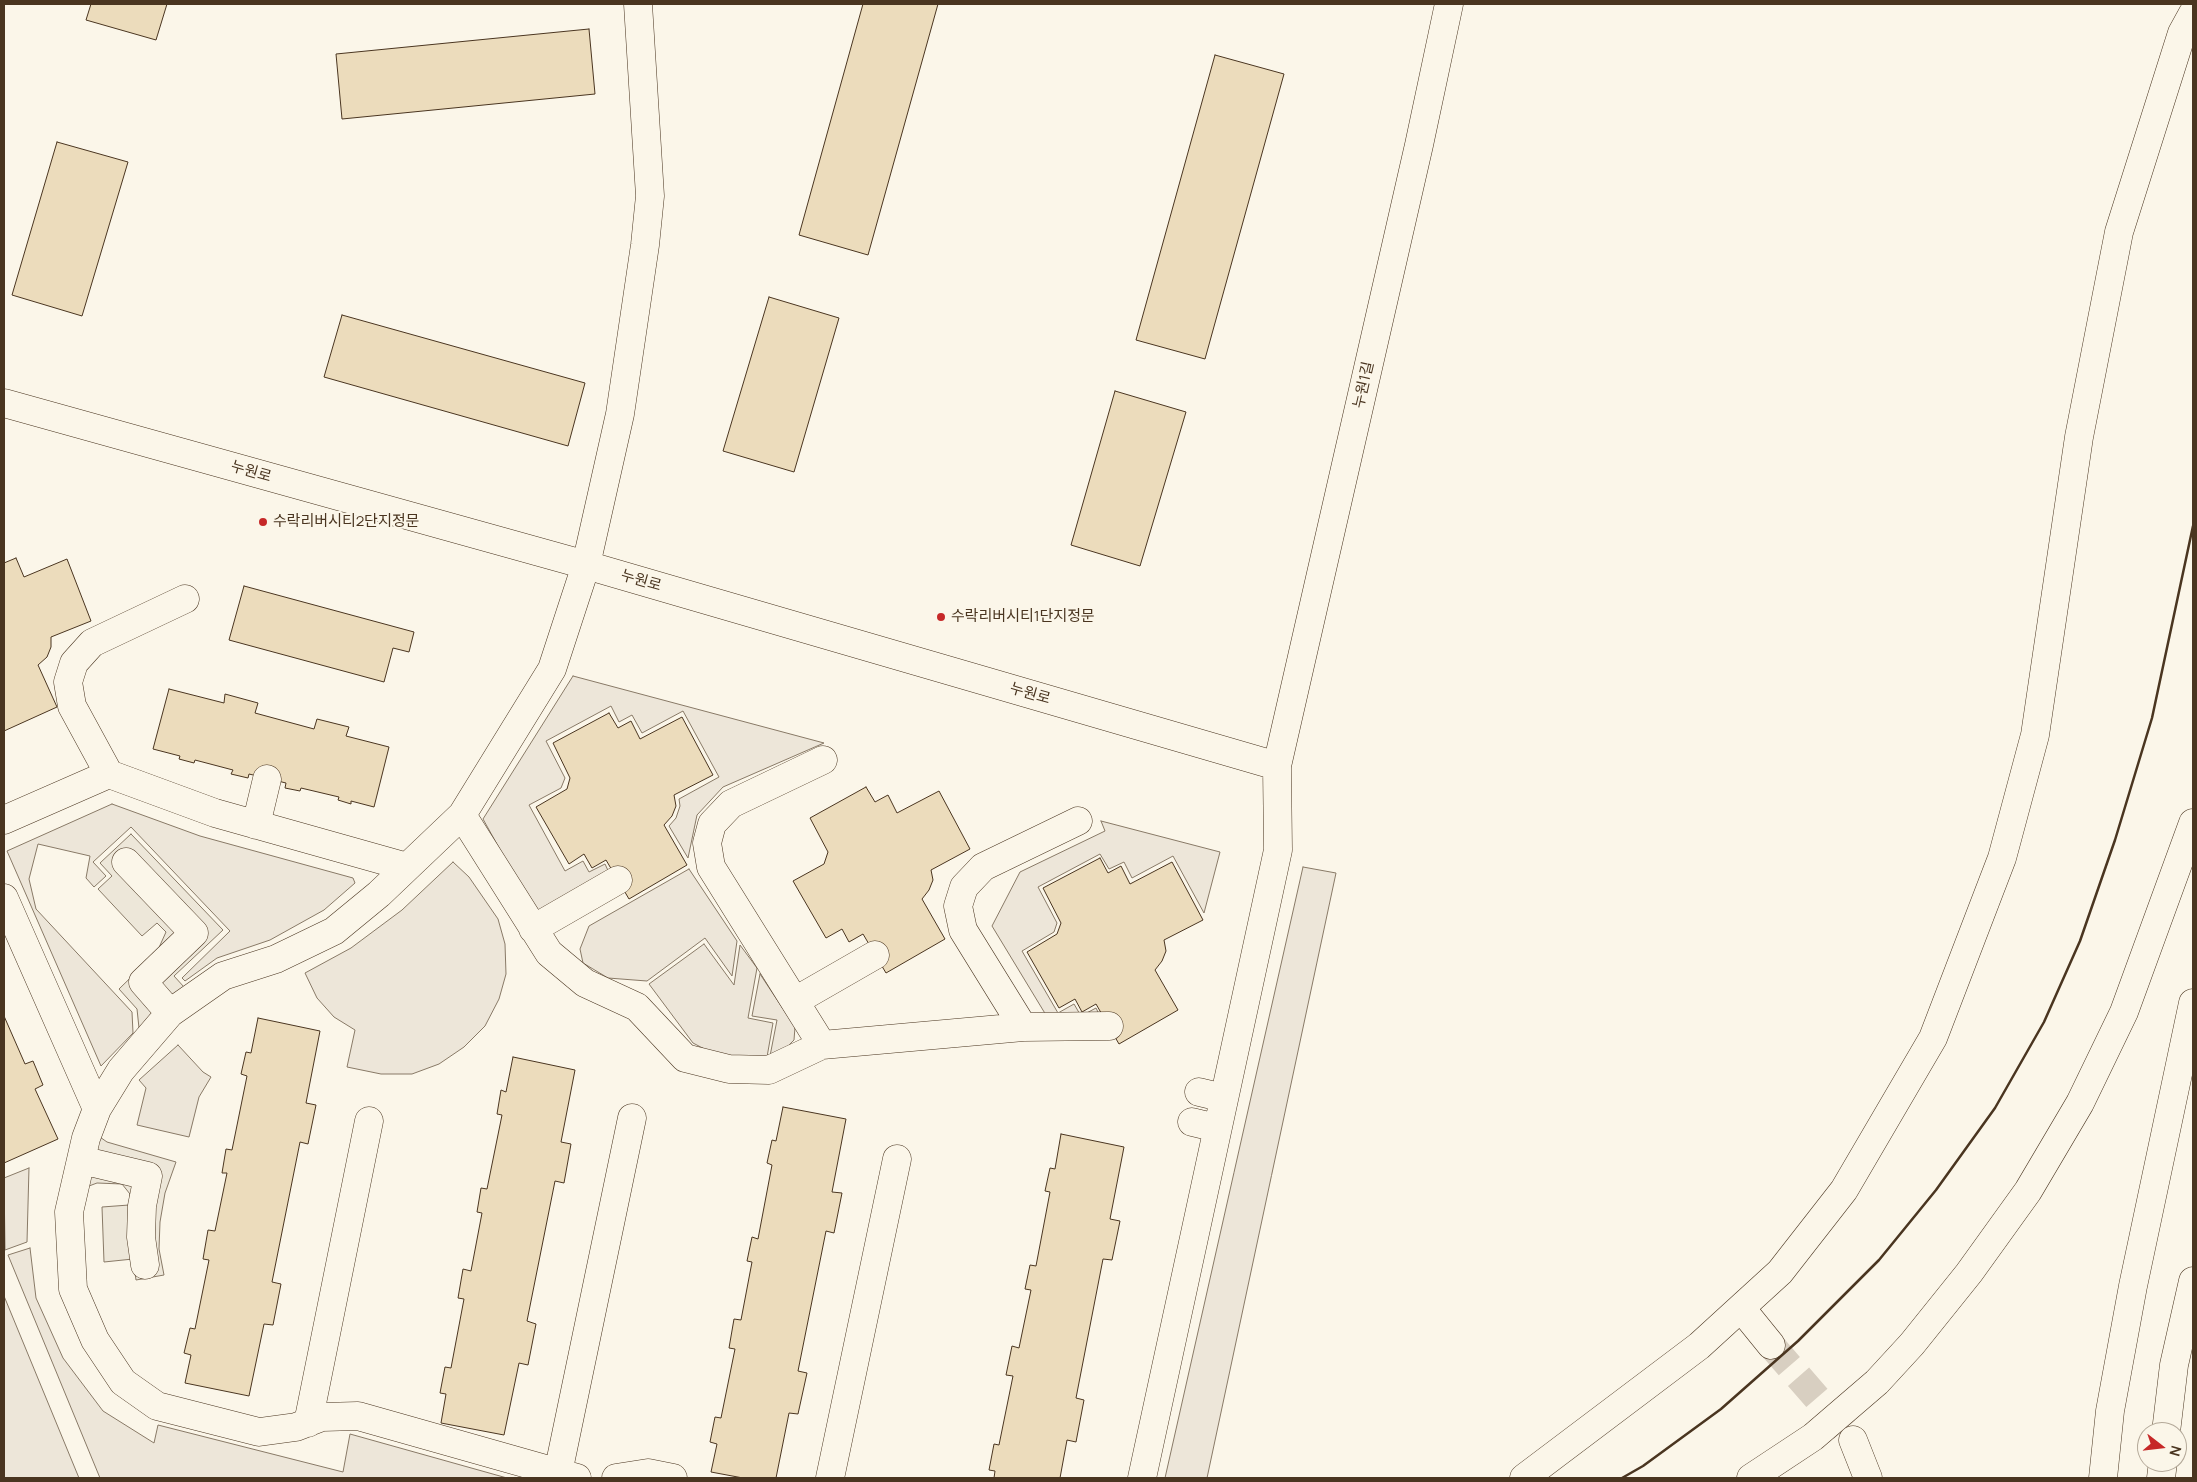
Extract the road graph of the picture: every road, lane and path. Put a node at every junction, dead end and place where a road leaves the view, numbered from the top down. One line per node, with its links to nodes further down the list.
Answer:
1 (638, 4): 5 (main road)
2 (1449, 4): 8 (main road, 누원1길)
3 (2193, 13): 35 (main road)
4 (4, 402): 5 (main road, 누원로)
5 (586, 565): 8 (main road, 누원로); 11 (main road)
6 (185, 600): 9 (main road)
7 (824, 760): 22 (main road)
8 (1276, 766): 44 (main road, 누원1길)
9 (109, 774): 12 (main road); 15 (main road)
10 (267, 779): 15 (main road)
11 (462, 815): 17 (main road); 20 (main road)
12 (4, 820)
13 (1078, 821): 26 (main road)
14 (2193, 823): 46 (main road)
15 (256, 824): 17 (main road)
16 (126, 862): 24 (main road)
17 (407, 867): 24 (main road)
18 (618, 880): 20 (main road)
19 (4, 898): 28 (main road)
20 (533, 929): 27 (main road)
21 (875, 954): 22 (main road)
22 (795, 1001): 27 (main road)
23 (2193, 1003): 48 (main road)
24 (170, 1013): 28 (main road)
25 (1109, 1026): 26 (main road)
26 (1023, 1027): 27 (main road)
27 (822, 1045)
28 (97, 1109): 32 (main road)
29 (632, 1118): 40 (main road)
30 (369, 1121): 38 (main road)
31 (897, 1159): 43 (main road)
32 (81, 1160): 33 (main road); 38 (main road)
33 (145, 1265)
34 (2193, 1281): 37 (main road)
35 (1741, 1308): 36 (main road); 45 (main road)
36 (1771, 1345)
37 (2167, 1422)
38 (308, 1423): 40 (main road)
39 (1853, 1440): 47 (main road)
40 (567, 1476)
41 (616, 1478): 42 (main road)
42 (673, 1478)
43 (830, 1478)
44 (1142, 1478)
45 (1524, 1478)
46 (1751, 1478)
47 (1868, 1478)
48 (2103, 1478)

